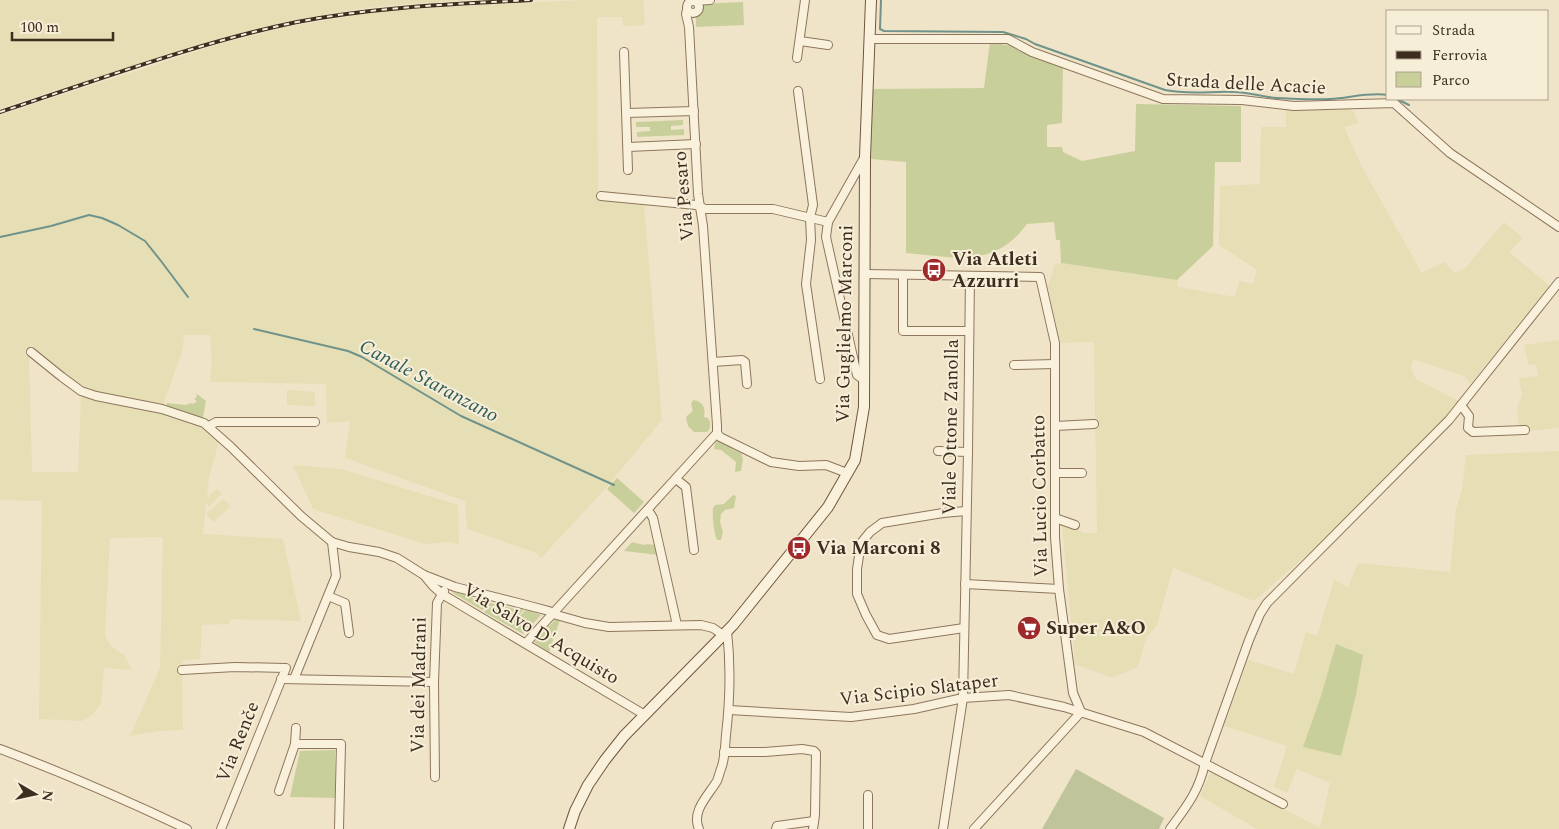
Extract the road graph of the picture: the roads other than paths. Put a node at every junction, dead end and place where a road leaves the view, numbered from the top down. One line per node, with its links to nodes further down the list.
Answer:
1 (710, 0): 10 (street, Via Pesaro)
2 (805, 0): 5 (street)
3 (870, 0): 4 (street, Via Guglielmo Marconi)
4 (870, 38): 14 (street, Via Guglielmo Marconi); 20 (street, Strada delle Acacie)
5 (800, 41): 6 (street); 8 (street)
6 (828, 45)
7 (624, 52): 11 (street)
8 (797, 58)
9 (798, 91): 18 (street)
10 (694, 111): 11 (street); 12 (street, Via Pesaro)
11 (627, 113): 13 (street)
12 (696, 144): 13 (street); 17 (street, Via Pesaro)
13 (628, 147): 15 (street)
14 (865, 157): 19 (street); 21 (street, Via Guglielmo Marconi)
15 (628, 170)
16 (601, 196): 17 (street)
17 (701, 208): 18 (street); 27 (street, Via Pesaro)
18 (810, 217): 19 (street); 30 (street)
19 (828, 222): 31 (street)
20 (1559, 227)
21 (865, 274): 22 (street); 31 (street, Via Guglielmo Marconi)
22 (903, 275): 23 (street); 25 (street)
23 (970, 276): 25 (street, Viale Ottone Zanolla); 28 (street, Via Lucio Corbatto)
24 (1559, 282): 33 (street)
25 (969, 331): 41 (street, Viale Ottone Zanolla)
26 (31, 352): 36 (street)
27 (713, 362): 32 (street); 39 (street, Via Pesaro)
28 (1055, 364): 29 (street); 37 (street, Via Lucio Corbatto)
29 (1014, 365)
30 (820, 379)
31 (864, 380): 42 (street, Via Guglielmo Marconi)
32 (747, 384)
33 (1461, 405): 38 (street); 78 (street)
34 (314, 422): 36 (street)
35 (1094, 424): 37 (street)
36 (208, 426): 50 (street)
37 (1055, 426): 43 (street, Via Lucio Corbatto)
38 (1525, 430)
39 (717, 434): 42 (street); 45 (street)
40 (938, 451): 41 (street)
41 (968, 452): 47 (street, Viale Ottone Zanolla)
42 (847, 473): 62 (street, Via Guglielmo Marconi)
43 (1055, 473): 44 (street); 48 (street, Via Lucio Corbatto)
44 (1082, 473)
45 (676, 479): 46 (street); 51 (street)
46 (648, 510): 58 (street); 59 (street)
47 (966, 511): 54 (street, Viale Ottone Zanolla); 60 (street)
48 (1055, 518): 49 (street); 55 (street, Via Lucio Corbatto)
49 (1076, 525)
50 (332, 542): 52 (street); 57 (street)
51 (694, 550)
52 (424, 576): 53 (street); 56 (street, Via Salvo D'Acquisto)
53 (448, 584): 56 (street, Via dei Madrani); 58 (street)
54 (964, 584): 55 (street); 60 (street, Viale Ottone Zanolla)
55 (1058, 589): 68 (street, Via Lucio Corbatto)
56 (442, 594): 63 (street, Via Salvo D'Acquisto); 67 (street, Via dei Madrani)
57 (328, 596): 61 (street); 66 (street)
58 (553, 614): 59 (street); 63 (street)
59 (677, 625): 62 (street)
60 (964, 628): 69 (street, Viale Ottone Zanolla)
61 (349, 633)
62 (725, 633): 71 (street); 73 (street, Via Guglielmo Marconi)
63 (526, 643): 73 (street, Via Salvo D'Acquisto)
64 (182, 670): 65 (street, Via Renče)
65 (281, 679): 66 (street); 85 (street, Via Renče)
66 (294, 680): 67 (street)
67 (434, 682): 79 (street, Via dei Madrani)
68 (1073, 693): 70 (street); 72 (street, Via Lucio Corbatto)
69 (963, 698): 70 (street, Via Scipio Slataper); 71 (street, Via Scipio Slataper); 91 (street, Viale Ottone Zanolla)
70 (1064, 707): 72 (street, Via Scipio Slataper)
71 (729, 710): 77 (street)
72 (1081, 712): 78 (street, Via Scipio Slataper); 92 (street)
73 (645, 715): 87 (street, Via Guglielmo Marconi)
74 (296, 728): 75 (street)
75 (296, 744): 80 (street); 86 (street)
76 (0, 749): 84 (street)
77 (724, 752): 83 (street); 88 (street)
78 (1205, 763): 82 (street, Via Scipio Slataper); 93 (street)
79 (435, 777)
80 (279, 791)
81 (868, 795): 90 (street)
82 (1283, 804)
83 (814, 825): 89 (street)
84 (187, 829)
85 (221, 829)
86 (339, 829)
87 (569, 829)
88 (699, 829)
89 (776, 829)
90 (868, 829)
91 (943, 829)
92 (974, 829)
93 (1170, 829)

